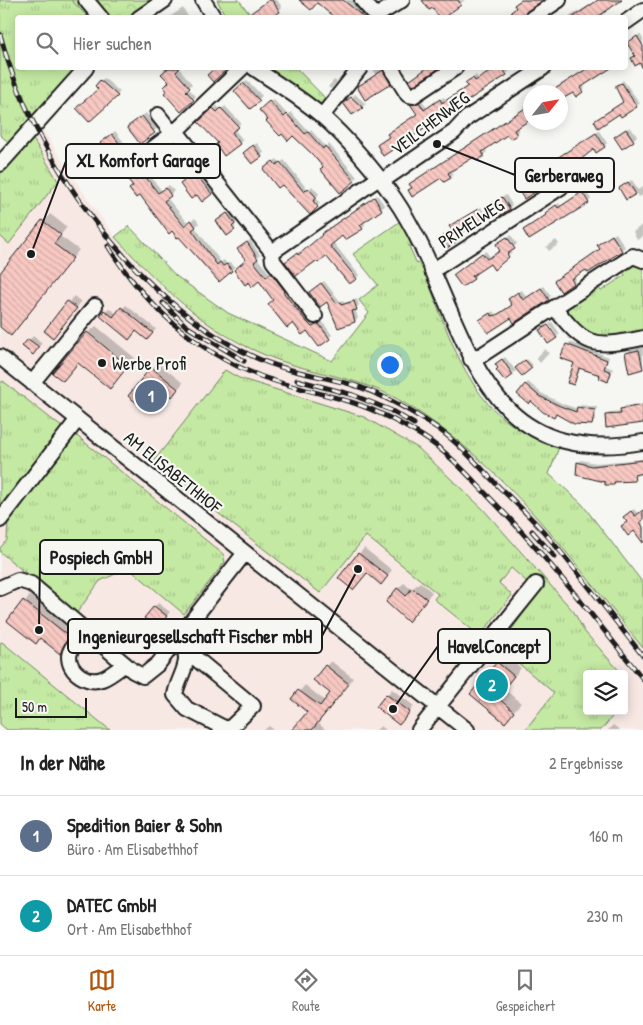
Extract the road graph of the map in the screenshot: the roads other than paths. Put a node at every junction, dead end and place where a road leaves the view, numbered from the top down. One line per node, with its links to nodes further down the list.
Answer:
1 (86, 0): 8 (street)
2 (165, 0): 9 (street)
3 (203, 0): 10 (street)
4 (362, 0): 11 (street)
5 (402, 0): 12 (street)
6 (558, 0): 13 (street)
7 (643, 10): 14 (street)
8 (98, 15)
9 (143, 15)
10 (212, 15)
11 (374, 15)
12 (379, 15)
13 (536, 15)
14 (628, 21)
15 (84, 70): 26 (street)
16 (240, 70): 24 (street)
17 (257, 70): 23 (street)
18 (358, 70): 23 (street)
19 (392, 70): 20 (street)
20 (452, 70)
21 (540, 70): 28 (street, VEILCHENWEG)
22 (158, 115): 24 (street)
23 (322, 116): 28 (street)
24 (176, 131): 25 (street); 29 (street)
25 (140, 158)
26 (0, 164)
27 (581, 174): 31 (street, PRIMELWEG)
28 (380, 180): 29 (street, VEILCHENWEG); 31 (street)
29 (272, 252): 34 (street)
30 (643, 260): 33 (street)
31 (432, 272): 37 (street)
32 (95, 306): 38 (street)
33 (555, 308): 35 (street); 37 (street)
34 (315, 316)
35 (643, 338)
36 (0, 357): 38 (street, AM ELISABETHHOF)
37 (471, 359): 40 (street)
38 (32, 383): 39 (street, AM ELISABETHHOF)
39 (78, 419): 41 (street); 42 (street, AM ELISABETHHOF)
40 (643, 442)
41 (0, 520)
42 (244, 554): 47 (street); 48 (street, AM ELISABETHHOF)
43 (536, 584): 48 (street)
44 (0, 588): 45 (street)
45 (86, 631): 47 (street); 47 (street)
46 (184, 647): 46 (street)
47 (124, 664)
48 (438, 707): 49 (street); 50 (street, AM ELISABETHHOF)
49 (419, 730)
50 (466, 730)

